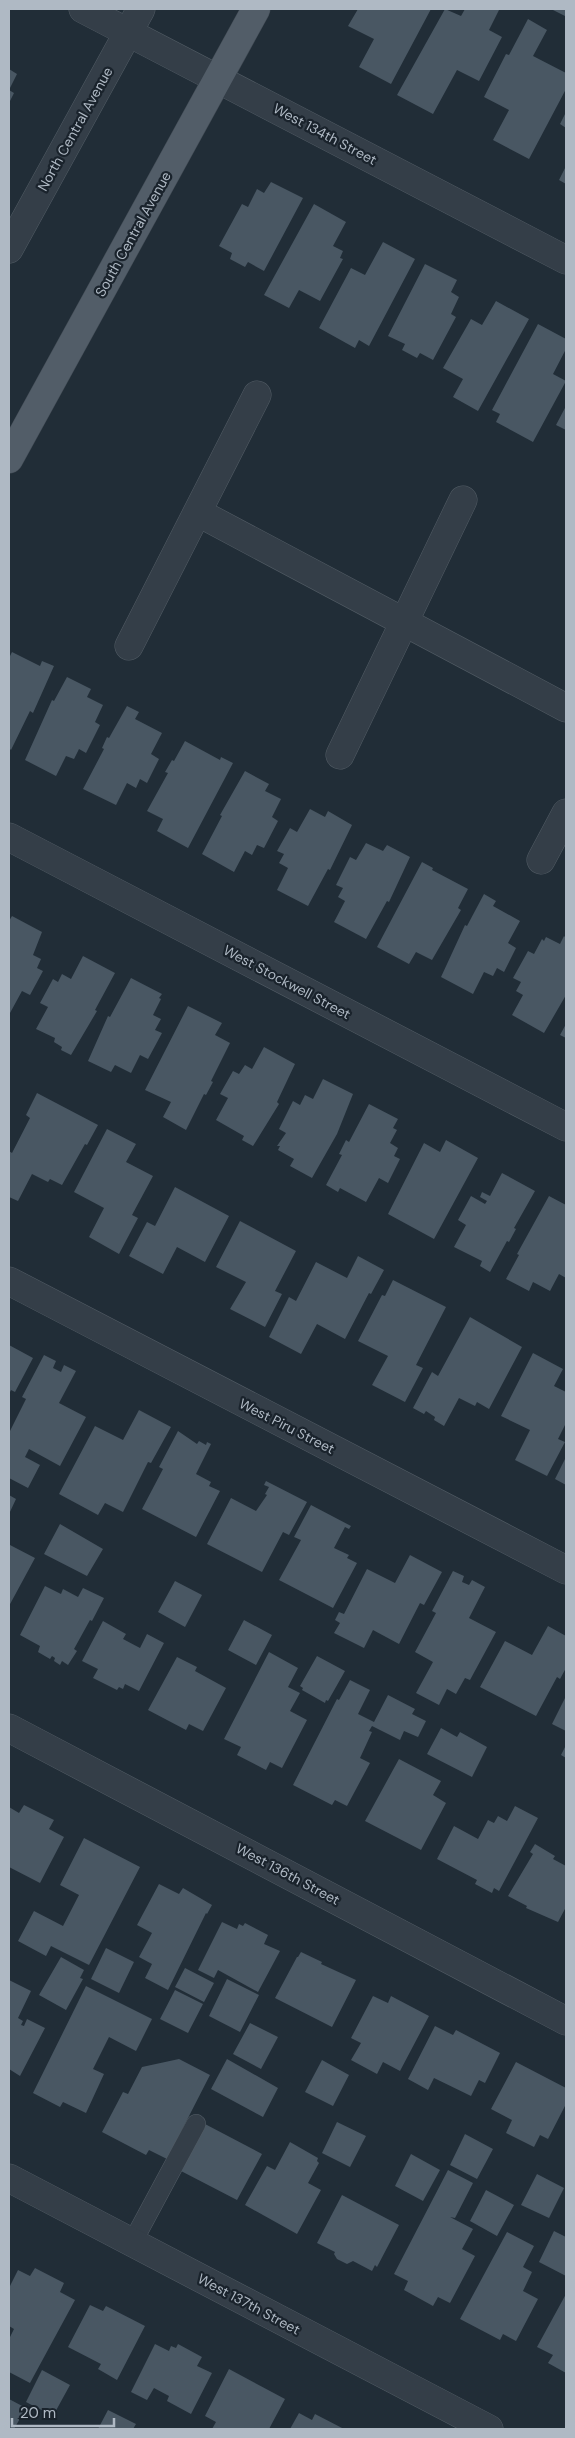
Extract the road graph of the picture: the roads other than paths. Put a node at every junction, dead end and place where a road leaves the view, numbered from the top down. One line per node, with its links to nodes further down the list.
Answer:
1 (83, 9): 3 (street, West 134th Street)
2 (256, 9): 4 (main road, South Central Avenue)
3 (135, 20): 4 (street, West 134th Street); 5 (street, North Central Avenue)
4 (219, 78): 6 (street, West 134th Street); 8 (main road, South Central Avenue)
5 (9, 249)
6 (566, 260)
7 (257, 395): 10 (street)
8 (9, 459)
9 (463, 500): 11 (street)
10 (199, 513): 11 (street); 12 (street)
11 (404, 622): 13 (street); 14 (street)
12 (129, 646)
13 (566, 708)
14 (340, 754)
15 (566, 812): 17 (street)
16 (9, 837): 18 (street, West Stockwell Street)
17 (541, 860)
18 (566, 1127)
19 (9, 1281): 20 (street, West Piru Street)
20 (566, 1570)
21 (9, 1728): 22 (street, West 136th Street)
22 (566, 2021)
23 (196, 2124): 25 (lane)
24 (9, 2178): 25 (street, West 137th Street)
25 (132, 2243): 26 (street, West 137th Street)
26 (489, 2429)

